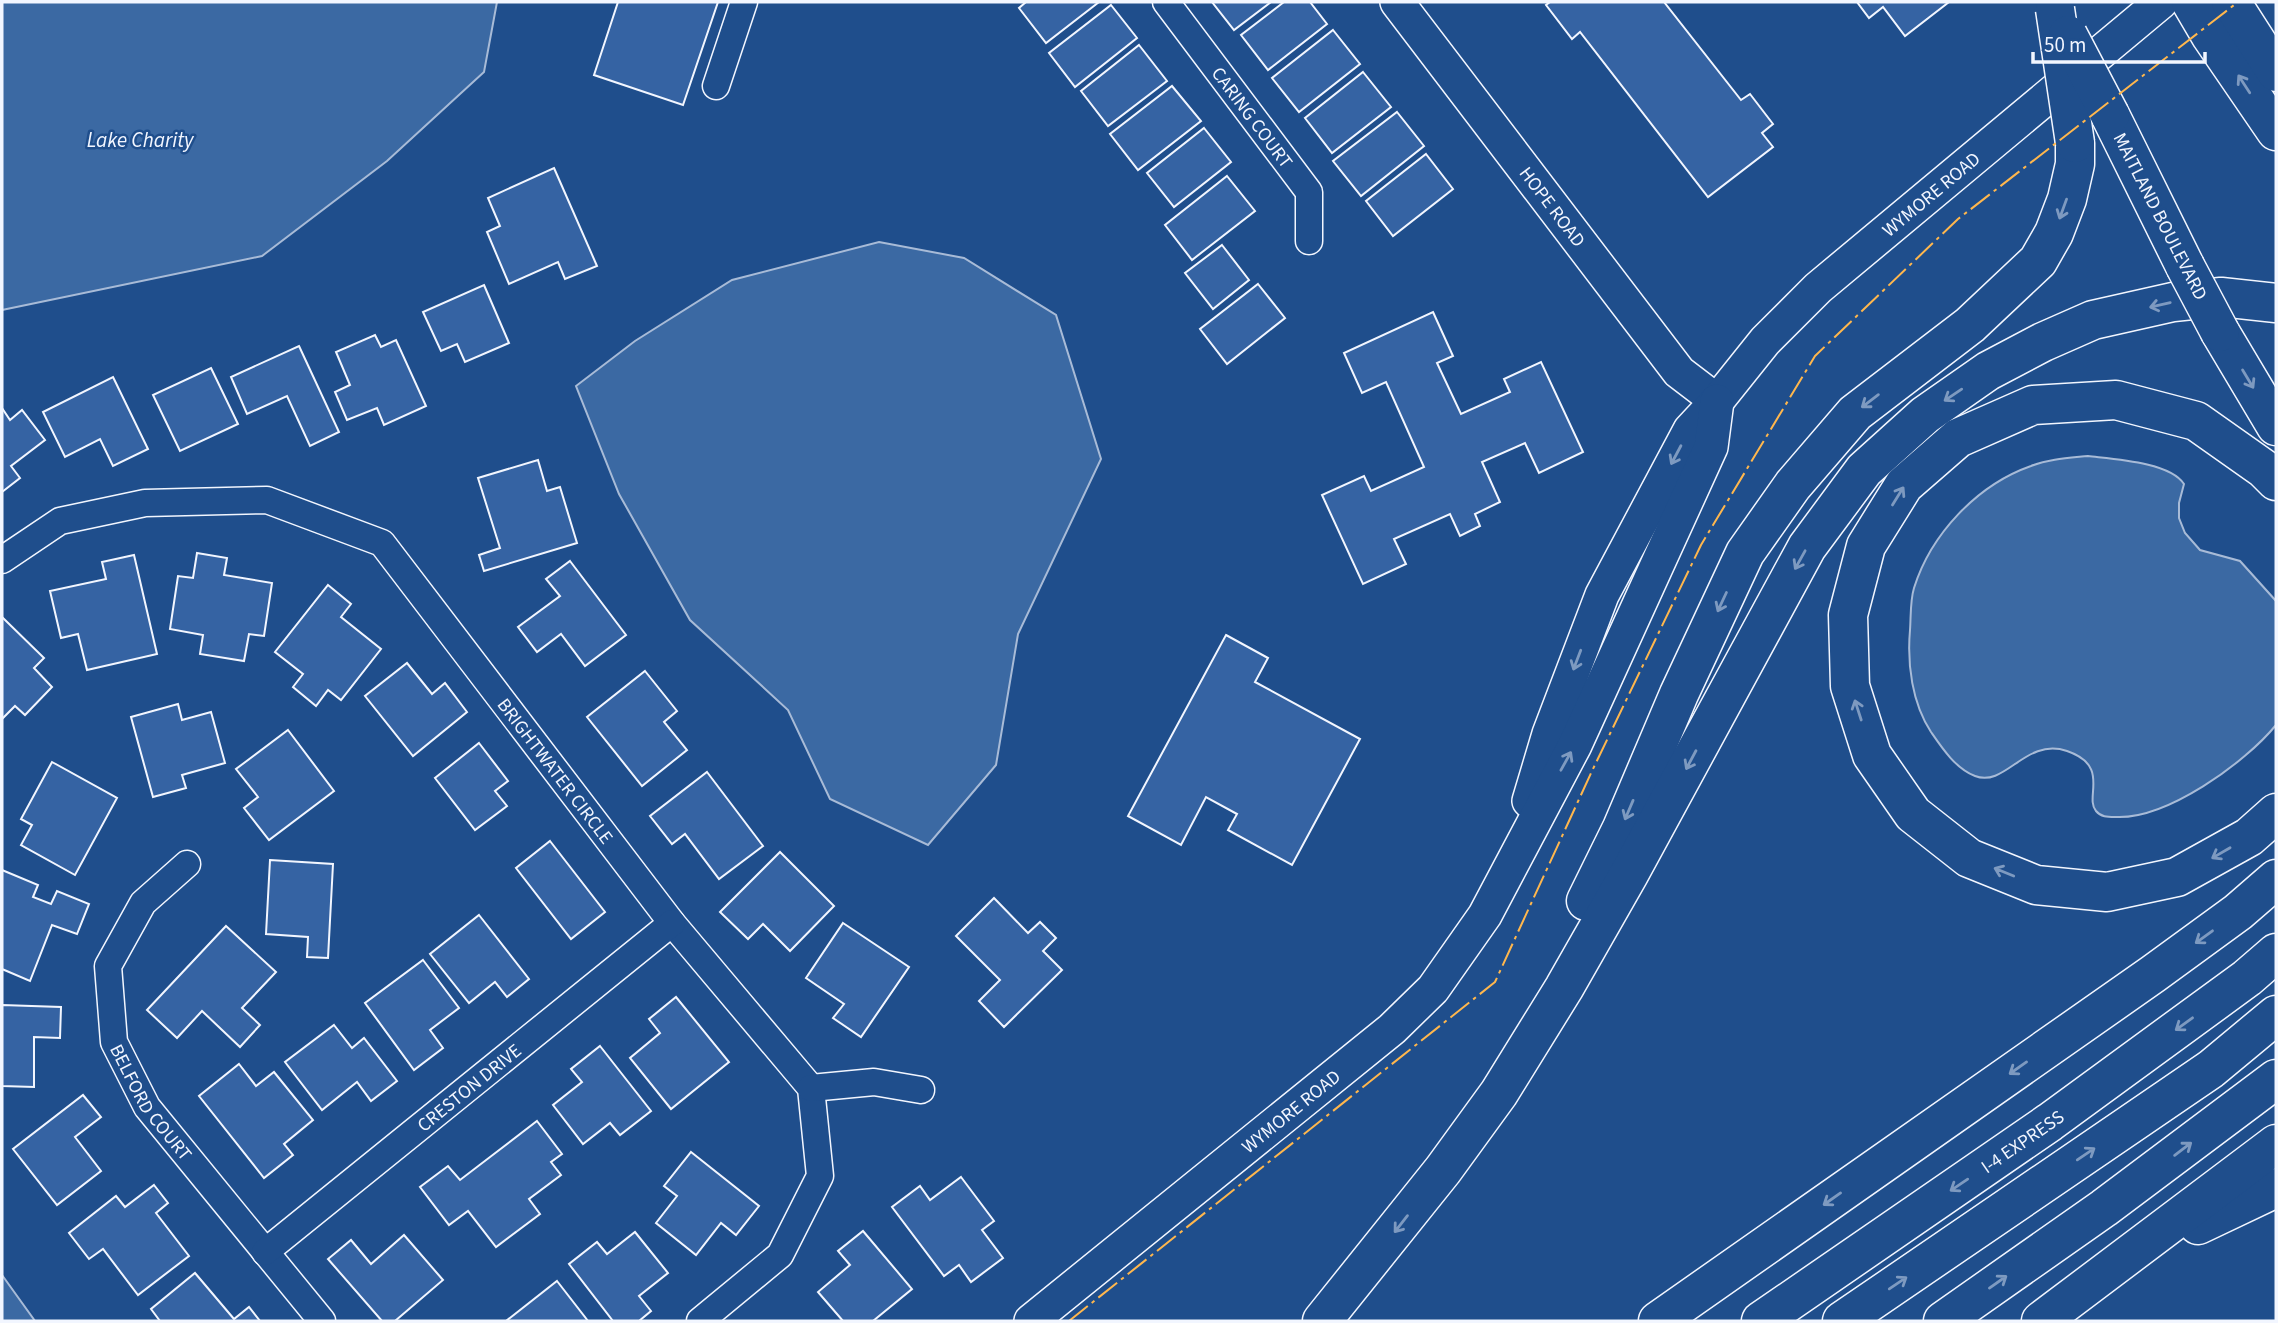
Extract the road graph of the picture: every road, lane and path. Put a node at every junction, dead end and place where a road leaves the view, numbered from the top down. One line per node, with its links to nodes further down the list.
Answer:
1 (744, 2): 10 (street)
2 (1166, 2): 12 (street, CARING COURT)
3 (1397, 2): 14 (main road, HOPE ROAD)
4 (2161, 2): 14 (main road, WYMORE ROAD)
5 (2191, 2): 7 (highway)
6 (2053, 5): 15 (highway, MAITLAND BOULEVARD, one-way to 15, bridge); 28 (highway, one-way to 28, bridge)
7 (2236, 14): 8 (highway); 9 (highway); 11 (highway, one-way to 7)
8 (2276, 25)
9 (2276, 72)
10 (716, 86)
11 (2276, 131)
12 (1308, 241)
13 (2276, 303): 28 (highway, one-way to 28)
14 (1717, 401): 34 (main road, WYMORE ROAD)
15 (2276, 426)
16 (2276, 481): 18 (highway, one-way to 16)
17 (2, 560): 21 (street, BRIGHTWATER CIRCLE)
18 (2276, 813)
19 (187, 863): 30 (street, BELFORD COURT)
20 (2276, 879): 36 (highway, one-way to 36)
21 (672, 923): 25 (street, BRIGHTWATER CIRCLE); 30 (street, CRESTON DRIVE)
22 (2276, 953): 37 (highway, I-4 EXPRESS, one-way to 37)
23 (2276, 1015): 38 (highway, one-way to 23)
24 (2276, 1079): 39 (highway, one-way to 24)
25 (811, 1088): 26 (street); 33 (street)
26 (921, 1090)
27 (2276, 1144): 31 (highway)
28 (1443, 1170): 35 (highway, one-way to 35)
29 (2276, 1188): 31 (highway)
30 (265, 1252): 32 (street, BELFORD COURT)
31 (2073, 1299): 40 (highway)
32 (322, 1321)
33 (700, 1321)
34 (1031, 1321)
35 (1322, 1321)
36 (1658, 1321)
37 (1761, 1321)
38 (1842, 1321)
39 (1942, 1321)
40 (2041, 1321)

